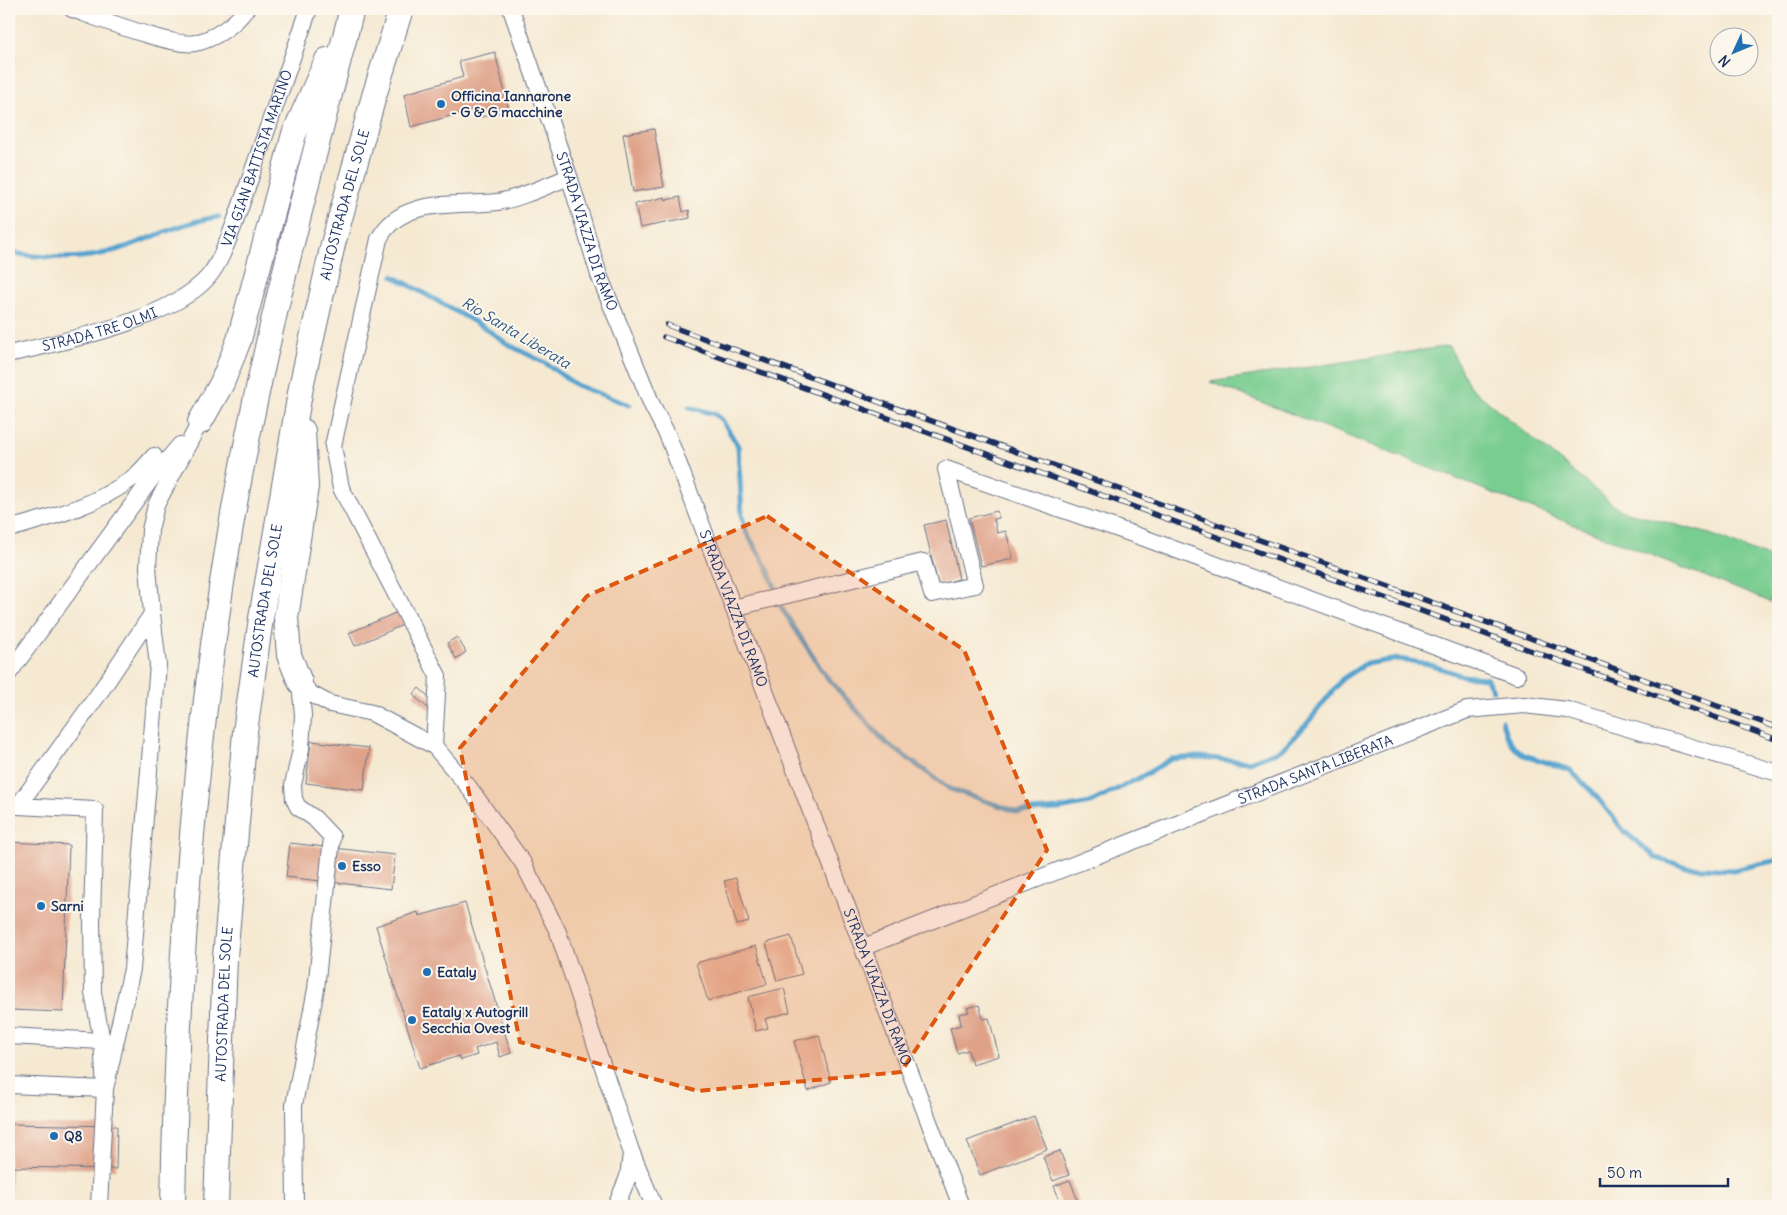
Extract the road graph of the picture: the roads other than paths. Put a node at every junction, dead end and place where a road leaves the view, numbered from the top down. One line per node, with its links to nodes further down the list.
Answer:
1 (72, 9): 2 (street)
2 (246, 9)
3 (309, 9): 8 (street, VIA GIAN BATTISTA MARINO)
4 (351, 9): 11 (highway); 28 (highway)
5 (401, 9): 10 (highway, AUTOSTRADA DEL SOLE)
6 (510, 9): 7 (street, STRADA VIAZZA DI RAMO)
7 (569, 177): 14 (street, STRADA VIAZZA DI RAMO); 19 (street)
8 (187, 296): 9 (street, STRADA TRE OLMI)
9 (9, 354)
10 (301, 387): 18 (highway); 29 (highway, AUTOSTRADA DEL SOLE)
11 (200, 422): 15 (street); 16 (street)
12 (154, 456): 13 (street)
13 (9, 529)
14 (733, 608): 17 (street); 21 (street, STRADA VIAZZA DI RAMO)
15 (152, 614): 23 (street); 25 (street)
16 (9, 673)
17 (1517, 676)
18 (300, 682): 19 (street); 30 (street)
19 (434, 746): 26 (street)
20 (1778, 773): 21 (street, STRADA SANTA LIBERATA)
21 (864, 947): 33 (street, STRADA VIAZZA DI RAMO)
22 (9, 1036): 23 (street)
23 (102, 1041): 25 (street)
24 (9, 1085): 25 (street)
25 (105, 1089): 27 (street)
26 (632, 1151): 31 (street); 32 (street)
27 (100, 1206)
28 (173, 1206)
29 (216, 1206)
30 (295, 1206)
31 (616, 1206)
32 (654, 1206)
33 (961, 1206)

